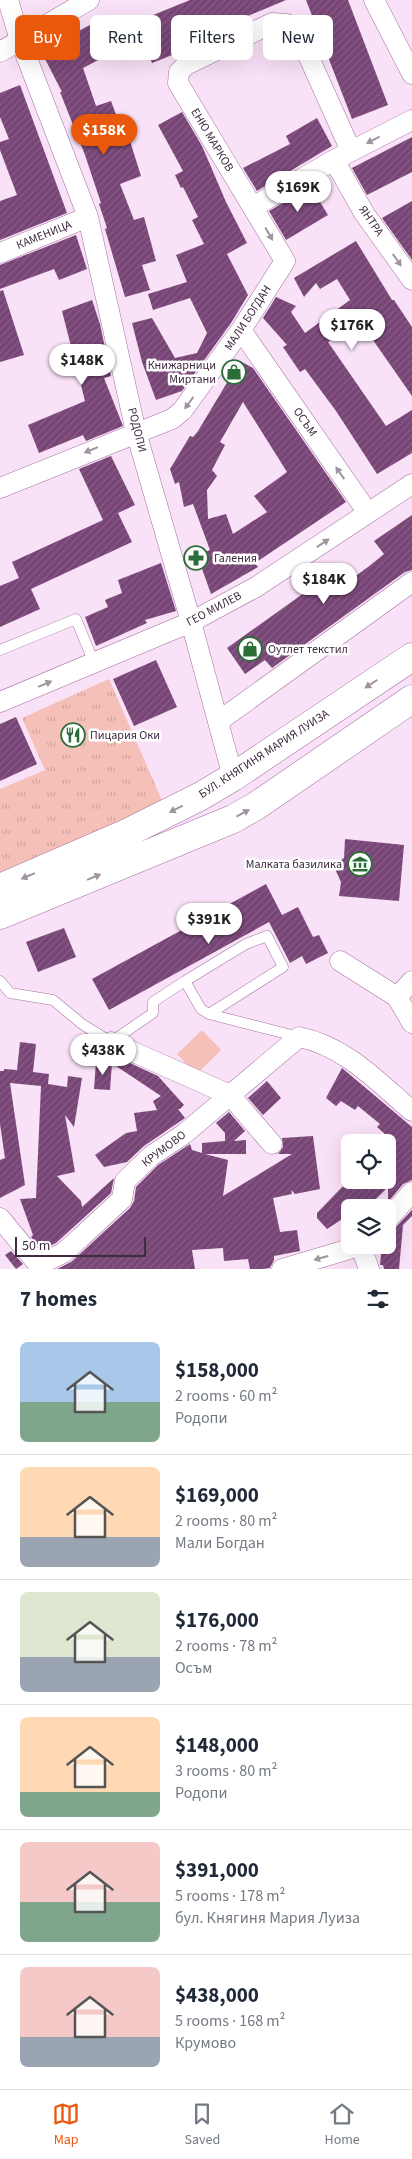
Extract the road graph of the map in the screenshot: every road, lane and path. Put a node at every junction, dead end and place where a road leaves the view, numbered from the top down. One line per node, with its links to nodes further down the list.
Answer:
1 (8, 0): 5 (street, РОДОПИ)
2 (89, 0): 4 (street)
3 (374, 0): 9 (street)
4 (63, 15)
5 (15, 23)
6 (15, 43): 7 (street)
7 (0, 52)
8 (28, 60): 14 (street, РОДОПИ)
9 (412, 74)
10 (412, 120): 11 (street, one-way to 11)
11 (352, 151): 12 (street); 13 (street, ЕНЮ МАРКОВ)
12 (334, 160): 13 (street); 16 (street, ЯНТРА, one-way to 16)
13 (253, 206): 17 (street, МАЛИ БОГДАН, one-way to 17)
14 (88, 217): 15 (street, КАМЕНИЦА); 18 (street, РОДОПИ)
15 (0, 253)
16 (412, 280)
17 (241, 330): 18 (street, МАЛИ БОГДАН, one-way to 18); 21 (street, ОСЪМ, one-way to 17)
18 (136, 432): 20 (street, МАЛИ БОГДАН, one-way to 20); 23 (street, РОДОПИ)
19 (412, 484): 21 (street, ГЕО МИЛЕВ)
20 (0, 488)
21 (368, 513): 23 (street, ГЕО МИЛЕВ, one-way to 21)
22 (412, 582): 29 (street)
23 (192, 622): 26 (street, ГЕО МИЛЕВ); 29 (street, РОДОПИ)
24 (0, 650): 26 (lane)
25 (412, 657): 30 (main road, БУЛ. КНЯГИНЯ МАРИЯ ЛУИЗА, one-way to 30)
26 (94, 663): 28 (street, ГЕО МИЛЕВ, one-way to 26)
27 (412, 699): 32 (main road, one-way to 27)
28 (0, 702)
29 (219, 721): 30 (street, РОДОПИ)
30 (234, 777): 31 (main road, БУЛ. КНЯГИНЯ МАРИЯ ЛУИЗА, one-way to 31)
31 (0, 888)
32 (0, 915)
33 (340, 961): 37 (street)
34 (0, 981): 41 (lane)
35 (185, 981): 38 (lane); 38 (lane); 41 (lane)
36 (412, 981): 37 (street)
37 (397, 997): 39 (street)
38 (209, 1014): 40 (lane)
39 (412, 1023)
40 (299, 1037): 42 (street, КРУМОВО); 43 (street)
41 (111, 1042): 42 (street)
42 (230, 1095): 44 (street); 50 (street, КРУМОВО)
43 (412, 1111)
44 (272, 1144)
45 (412, 1192): 46 (street)
46 (396, 1210)
47 (0, 1218): 50 (street)
48 (341, 1252): 51 (street, one-way to 51)
49 (364, 1254): 52 (street)
50 (40, 1267)
51 (282, 1269)
52 (369, 1269)

